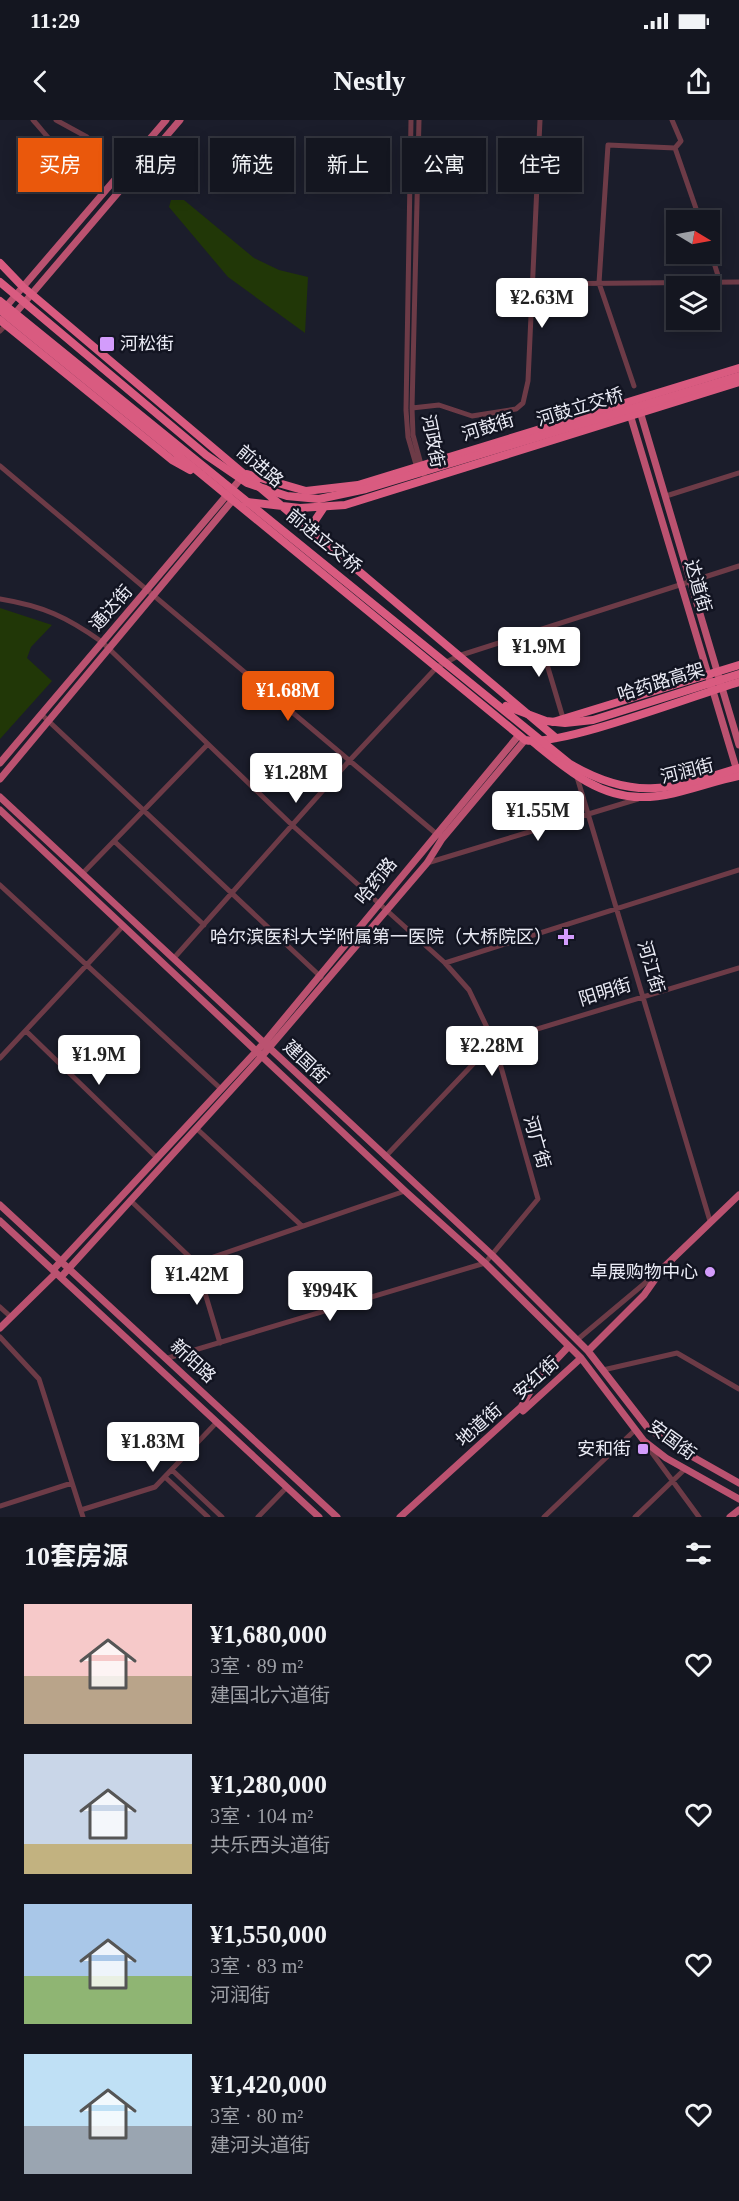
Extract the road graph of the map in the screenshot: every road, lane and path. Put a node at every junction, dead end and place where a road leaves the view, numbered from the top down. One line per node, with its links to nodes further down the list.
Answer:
1 (33, 120): 2 (street)
2 (56, 120)
3 (166, 120): 19 (main road)
4 (180, 120): 20 (main road)
5 (411, 120): 34 (street, 河政街)
6 (418, 120): 30 (street, 河政街)
7 (540, 120): 18 (street)
8 (672, 120): 9 (street)
9 (675, 148): 10 (street); 17 (street)
10 (697, 210)
11 (0, 263): 19 (highway, 前进路)
12 (0, 269): 19 (highway)
13 (0, 282): 25 (highway, 河鼓立交桥, bridge)
14 (666, 282): 17 (street)
15 (720, 282): 16 (street)
16 (739, 282)
17 (599, 283): 18 (street); 27 (street)
18 (532, 284): 30 (street)
19 (23, 287): 20 (highway, 前进路); 22 (main road)
20 (31, 294): 23 (main road); 36 (highway, 前进路)
21 (0, 302): 60 (highway, 前进立交桥, bridge)
22 (0, 312): 37 (highway, bridge)
23 (2, 326): 37 (highway)
24 (739, 368): 28 (highway, 河鼓街)
25 (739, 375)
26 (739, 382): 31 (highway, 河鼓街)
27 (634, 386)
28 (636, 400): 29 (highway, 河鼓街); 31 (main road, 达道街)
29 (627, 403): 32 (main road, 达道街); 34 (highway, 河鼓街)
30 (411, 408): 34 (street, 河政街)
31 (640, 412): 32 (highway, 河鼓街); 39 (main road, 达道街)
32 (630, 416): 38 (highway, 河鼓街); 46 (main road, 达道街)
33 (0, 466): 47 (street)
34 (418, 466): 36 (highway, 河鼓街); 38 (street, 河政街)
35 (739, 473): 39 (street)
36 (244, 474): 40 (main road, 通达街); 41 (highway, 前进路)
37 (202, 477): 40 (highway)
38 (425, 479): 42 (highway, 河鼓街)
39 (666, 496): 45 (main road, 达道街)
40 (228, 498): 41 (highway, 河鼓街); 47 (main road, 通达街); 54 (highway)
41 (281, 506): 42 (highway, 河鼓街); 43 (highway, 前进路)
42 (324, 507): 43 (highway)
43 (315, 536): 52 (highway, 前进路)
44 (739, 566): 45 (street)
45 (691, 581): 46 (street); 55 (main road, 达道街)
46 (682, 583): 49 (street); 56 (main road, 达道街)
47 (151, 591): 50 (main road, 通达街); 51 (main road, 通达街); 69 (street)
48 (0, 599): 50 (street, 河广街)
49 (537, 631): 52 (street); 62 (street)
50 (102, 642): 51 (street, 河广街); 61 (main road, 通达街)
51 (108, 648): 63 (main road, 通达街); 67 (street, 河广街)
52 (458, 657): 54 (street); 64 (highway, 前进路)
53 (739, 665): 55 (highway, 哈药路)
54 (437, 667): 66 (highway); 69 (street)
55 (717, 672): 56 (highway, 哈药路); 59 (main road, 达道街)
56 (708, 674): 59 (main road, 达道街); 62 (highway, 哈药路)
57 (739, 674): 60 (highway, 哈药路高架, bridge)
58 (739, 682): 59 (highway)
59 (717, 689): 65 (highway); 68 (main road, 达道街); 73 (main road, 达道街)
60 (492, 699): 71 (highway, 前进立交桥, bridge)
61 (41, 714): 63 (street); 70 (main road, 通达街)
62 (563, 718): 64 (highway, 哈药路)
63 (48, 721): 74 (main road, 通达街); 78 (street)
64 (542, 726): 65 (highway, 前进路); 66 (highway, 哈药路)
65 (556, 738): 66 (highway)
66 (526, 739): 72 (highway); 81 (main road, 哈药路); 82 (main road, 哈药路)
67 (207, 744): 78 (street); 80 (street, 河广街)
68 (739, 745)
69 (351, 760): 80 (street); 81 (street)
70 (0, 763)
71 (739, 768)
72 (577, 777): 76 (highway, 河润街); 79 (street, 河江街)
73 (739, 777): 76 (highway, 河润街)
74 (0, 779)
75 (0, 797): 86 (main road, 建国街)
76 (642, 798): 79 (street, 河润街)
77 (0, 810): 93 (main road, 建国街)
78 (144, 810): 83 (street); 88 (street)
79 (588, 814): 84 (street, 河润街); 91 (street, 河江街)
80 (292, 825): 88 (street); 89 (street, 河广街)
81 (436, 833): 82 (street); 89 (main road, 哈药路)
82 (442, 840): 84 (main road, 哈药路)
83 (114, 841): 86 (street); 92 (street)
84 (427, 863): 90 (main road, 哈药路)
85 (739, 870): 91 (street)
86 (82, 874): 94 (main road, 建国街)
87 (0, 885): 96 (street)
88 (232, 892): 92 (street); 98 (street)
89 (380, 903): 90 (street, 河广街); 98 (main road, 哈药路)
90 (386, 909): 95 (street, 河广街); 102 (main road, 哈药路)
91 (617, 909): 95 (street); 99 (street, 河江街)
92 (204, 925): 94 (street)
93 (123, 926): 96 (street); 103 (main road, 建国街)
94 (174, 958): 102 (main road, 建国街)
95 (445, 963): 101 (street, 河广街)
96 (86, 966): 100 (street); 105 (street)
97 (739, 968): 99 (street, 阳明街)
98 (321, 976): 102 (main road, 哈药路)
99 (642, 996): 101 (street, 阳明街); 114 (street, 河江街)
100 (26, 1031): 104 (street); 108 (street)
101 (494, 1042): 107 (street, 阳明街); 116 (street, 河广街)
102 (267, 1045): 103 (main road, 哈药路); 107 (main road, 建国街)
103 (260, 1054): 105 (main road, 哈药路); 106 (main road, 哈药路); 109 (main road, 建国街)
104 (0, 1058)
105 (221, 1089): 108 (main road, 哈药路)
106 (196, 1128): 111 (main road, 哈药路); 115 (street)
107 (385, 1157): 116 (main road, 建国街)
108 (157, 1158): 117 (main road, 哈药路)
109 (405, 1191): 115 (street); 119 (main road, 建国街)
110 (739, 1195): 114 (main road)
111 (130, 1200): 118 (street); 121 (main road, 哈药路)
112 (0, 1205): 117 (main road, 新阳路)
113 (0, 1221): 122 (main road, 新阳路)
114 (710, 1221): 120 (main road)
115 (302, 1226): 118 (street)
116 (492, 1255): 119 (street, 河广街); 127 (main road, 建国街)
117 (61, 1261): 121 (main road, 新阳路); 122 (main road, 哈药路)
118 (196, 1263): 128 (street)
119 (485, 1263): 128 (street); 129 (main road, 建国街)
120 (663, 1268): 127 (street); 130 (main road)
121 (68, 1269): 122 (main road, 哈药路); 131 (main road, 新阳路)
122 (56, 1273): 124 (main road, 哈药路); 135 (main road, 新阳路)
123 (0, 1307): 124 (street)
124 (11, 1317): 125 (main road, 哈药路)
125 (0, 1328)
126 (0, 1337): 142 (street)
127 (577, 1340): 130 (main road, 建国街)
128 (220, 1343): 131 (street)
129 (569, 1346): 132 (main road, 建国街); 155 (main road, 地道街)
130 (588, 1351): 133 (main road, 安国街)
131 (168, 1358): 154 (main road, 新阳路)
132 (581, 1358): 136 (main road, 安国街); 156 (main road, 安红街)
133 (603, 1370): 134 (street); 143 (main road, 安国街)
134 (739, 1389)
135 (217, 1422): 139 (street); 144 (main road, 新阳路)
136 (634, 1431): 137 (main road, 安国街); 157 (street)
137 (645, 1441): 138 (main road, 安国街); 141 (street)
138 (685, 1469): 141 (street); 145 (main road, 安国街)
139 (172, 1470): 140 (street); 151 (street)
140 (165, 1477): 147 (street); 150 (street)
141 (671, 1479): 158 (street); 159 (street)
142 (72, 1483): 146 (street); 147 (street)
143 (739, 1483)
144 (287, 1487): 152 (street); 153 (main road, 新阳路)
145 (739, 1499)
146 (0, 1506)
147 (81, 1510): 149 (street)
148 (739, 1511): 160 (main road); 161 (main road)
149 (83, 1517)
150 (208, 1517)
151 (222, 1517)
152 (258, 1517)
153 (319, 1517)
154 (337, 1517)
155 (400, 1517)
156 (405, 1517)
157 (544, 1517)
158 (635, 1517)
159 (699, 1517)
160 (730, 1517)
161 (735, 1517)

